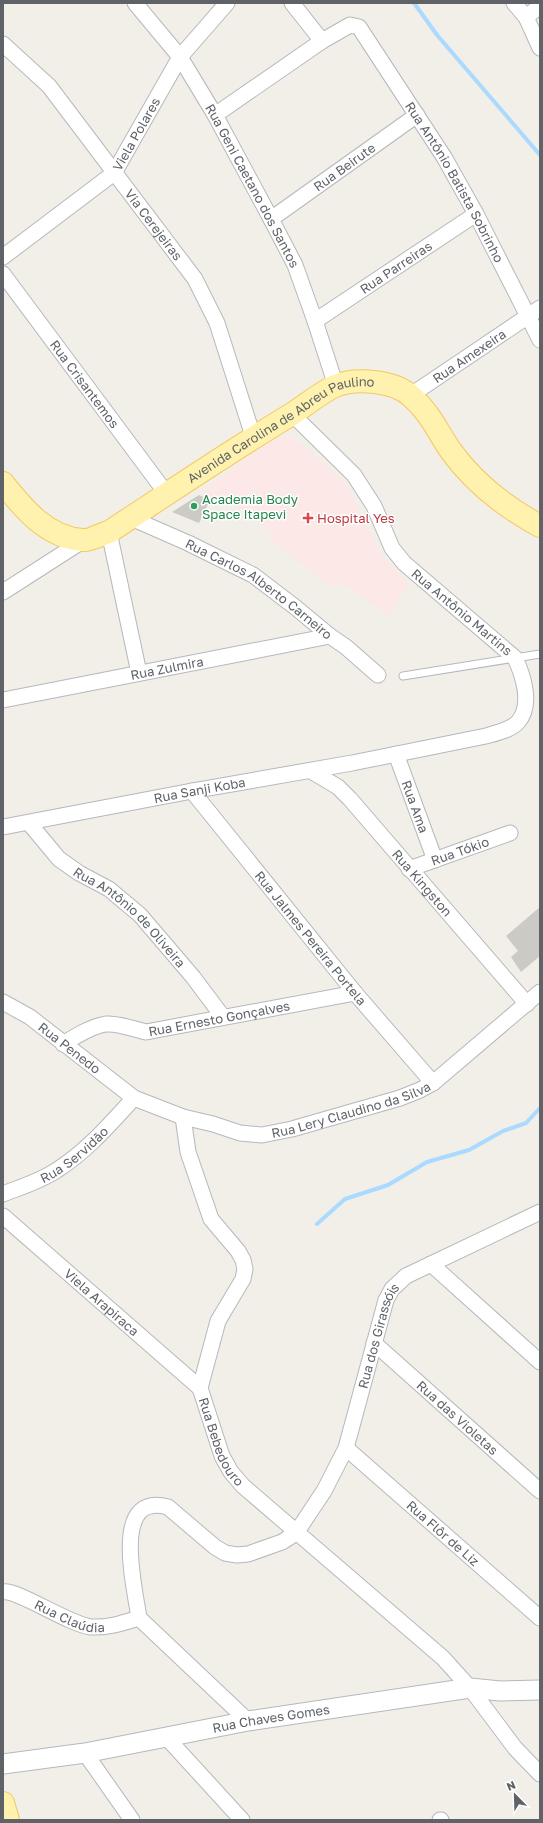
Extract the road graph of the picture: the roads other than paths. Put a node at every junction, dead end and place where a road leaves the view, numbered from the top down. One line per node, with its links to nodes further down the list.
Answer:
1 (135, 3): 10 (street, Rua Geni Caetano dos Santos)
2 (227, 3): 10 (street, Viela Polares)
3 (292, 3): 7 (street)
4 (514, 3): 6 (street)
5 (540, 6): 6 (street)
6 (526, 17): 9 (street)
7 (322, 41): 11 (street); 12 (street, Rua Antônio Batista Sobrinho)
8 (3, 44): 13 (street, Via Cerejeiras)
9 (540, 48)
10 (180, 57): 11 (street, Rua Geni Caetano dos Santos); 13 (street, Viela Polares)
11 (215, 115): 15 (street, Rua Geni Caetano dos Santos)
12 (417, 115): 14 (street, Rua Antônio Batista Sobrinho); 15 (street, Rua Beirute)
13 (114, 173): 16 (street, Viela Polares); 24 (street, Via Cerejeiras)
14 (476, 214): 18 (street, Rua Antônio Batista Sobrinho); 19 (street, Rua Parreiras)
15 (271, 219): 19 (street, Rua Geni Caetano dos Santos)
16 (3, 257)
17 (3, 274): 26 (street, Rua Crisantemos)
18 (534, 312): 20 (street, Rua Antônio Batista Sobrinho); 22 (street, Rua Amexeira)
19 (315, 321): 21 (street, Rua Geni Caetano dos Santos)
20 (540, 340)
21 (336, 386): 22 (main road, Avenida Carolina de Abreu Paulino); 23 (main road, Avenida Carolina de Abreu Paulino)
22 (411, 395): 28 (main road, Avenida Carolina de Abreu Paulino)
23 (292, 414): 24 (main road, Avenida Carolina de Abreu Paulino); 34 (street, Rua Antônio Martins)
24 (254, 436): 26 (main road, Avenida Carolina de Abreu Paulino)
25 (3, 483): 30 (main road, Avenida Carolina de Abreu Paulino)
26 (166, 493): 27 (main road, Avenida Carolina de Abreu Paulino)
27 (131, 518): 29 (main road, Avenida Carolina de Abreu Paulino); 32 (street, Rua Carlos Alberto Carneiro)
28 (540, 526)
29 (109, 532): 30 (main road, Avenida Carolina de Abreu Paulino); 35 (street)
30 (84, 540): 31 (street)
31 (3, 592)
32 (330, 636): 35 (street, Rua Zulmira); 36 (street, Rua Carlos Alberto Carneiro)
33 (540, 654): 34 (lane)
34 (515, 658): 37 (lane); 39 (street, Rua Antônio Martins)
35 (139, 674): 38 (street, Rua Zulmira)
36 (378, 674)
37 (403, 676)
38 (3, 700)
39 (396, 754): 40 (street, Rua Sanji Koba); 45 (street, Rua Ama)
40 (311, 770): 41 (street, Rua Sanji Koba); 46 (street, Rua Kingston)
41 (192, 791): 42 (street, Rua Sanji Koba); 48 (street, Rua Jalmes Pereira Portela)
42 (29, 823): 43 (street, Rua Sanji Koba); 51 (street, Rua Antônio de Oliveira)
43 (3, 827)
44 (510, 833): 45 (street, Rua Tókio)
45 (435, 860): 46 (street, Rua Tókio)
46 (410, 869): 50 (street, Rua Kingston)
47 (540, 992): 50 (street, Rua Lery Claudino da Silva)
48 (355, 993): 51 (street, Rua Ernesto Gonçalves); 53 (street, Rua Jalmes Pereira Portela)
49 (3, 1002): 52 (street, Rua Penedo)
50 (526, 1004): 53 (street, Rua Lery Claudino da Silva)
51 (223, 1017): 52 (street, Rua Ernesto Gonçalves)
52 (63, 1044): 54 (street, Rua Penedo)
53 (433, 1083): 55 (street, Rua Lery Claudino da Silva)
54 (134, 1098): 55 (street, Rua Lery Claudino da Silva); 56 (street, Rua Servidão)
55 (183, 1117): 62 (street, Rua Bebedouro)
56 (3, 1194)
57 (540, 1212): 59 (street, Rua dos Girassóis)
58 (3, 1216): 62 (street, Viela Arapiraca)
59 (431, 1264): 60 (street, Rua dos Girassóis); 61 (street)
60 (374, 1343): 63 (street, Rua dos Girassóis); 64 (street, Rua das Violetas)
61 (540, 1362)
62 (200, 1388): 65 (street, Rua Bebedouro)
63 (346, 1448): 65 (street, Rua dos Girassóis); 68 (street, Rua Flôr de Liz)
64 (540, 1492)
65 (296, 1533): 67 (street); 69 (street, Rua Bebedouro)
66 (3, 1592): 67 (street, Rua Claúdia)
67 (138, 1618): 71 (street)
68 (540, 1618)
69 (470, 1688): 70 (street, Rua Chaves Gomes); 71 (street, Rua Chaves Gomes); 75 (street, Rua Bebedouro)
70 (540, 1690)
71 (248, 1721): 72 (street, Rua Chaves Gomes)
72 (167, 1738): 73 (street, Rua Chaves Gomes); 79 (street)
73 (85, 1753): 74 (street, Rua Chaves Gomes); 78 (street)
74 (3, 1764)
75 (540, 1774)
76 (3, 1803): 77 (main road)
77 (8, 1820)
78 (132, 1820)
79 (242, 1820)

